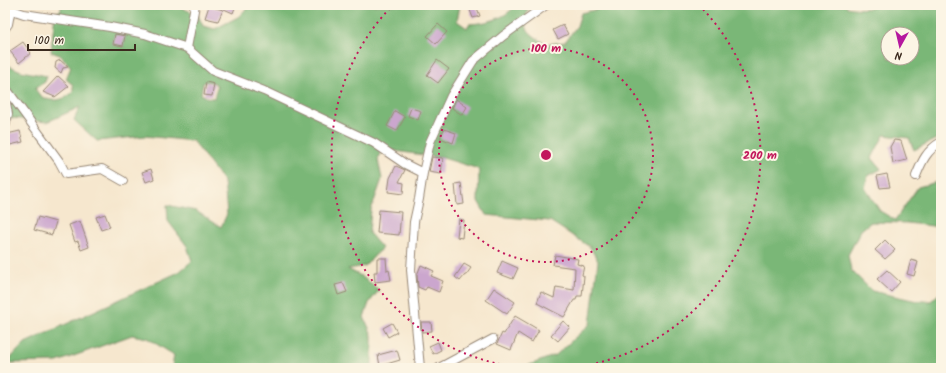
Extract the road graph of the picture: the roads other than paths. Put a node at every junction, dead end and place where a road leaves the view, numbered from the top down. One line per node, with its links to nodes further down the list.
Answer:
1 (195, 5): 4 (street)
2 (546, 5): 9 (street)
3 (6, 26): 4 (street)
4 (187, 48): 9 (street)
5 (5, 87): 11 (street)
6 (5, 98): 7 (street)
7 (5, 127)
8 (941, 142): 10 (street)
9 (423, 173): 13 (street)
10 (916, 176)
11 (124, 181)
12 (493, 340): 14 (street)
13 (420, 368)
14 (439, 368)

